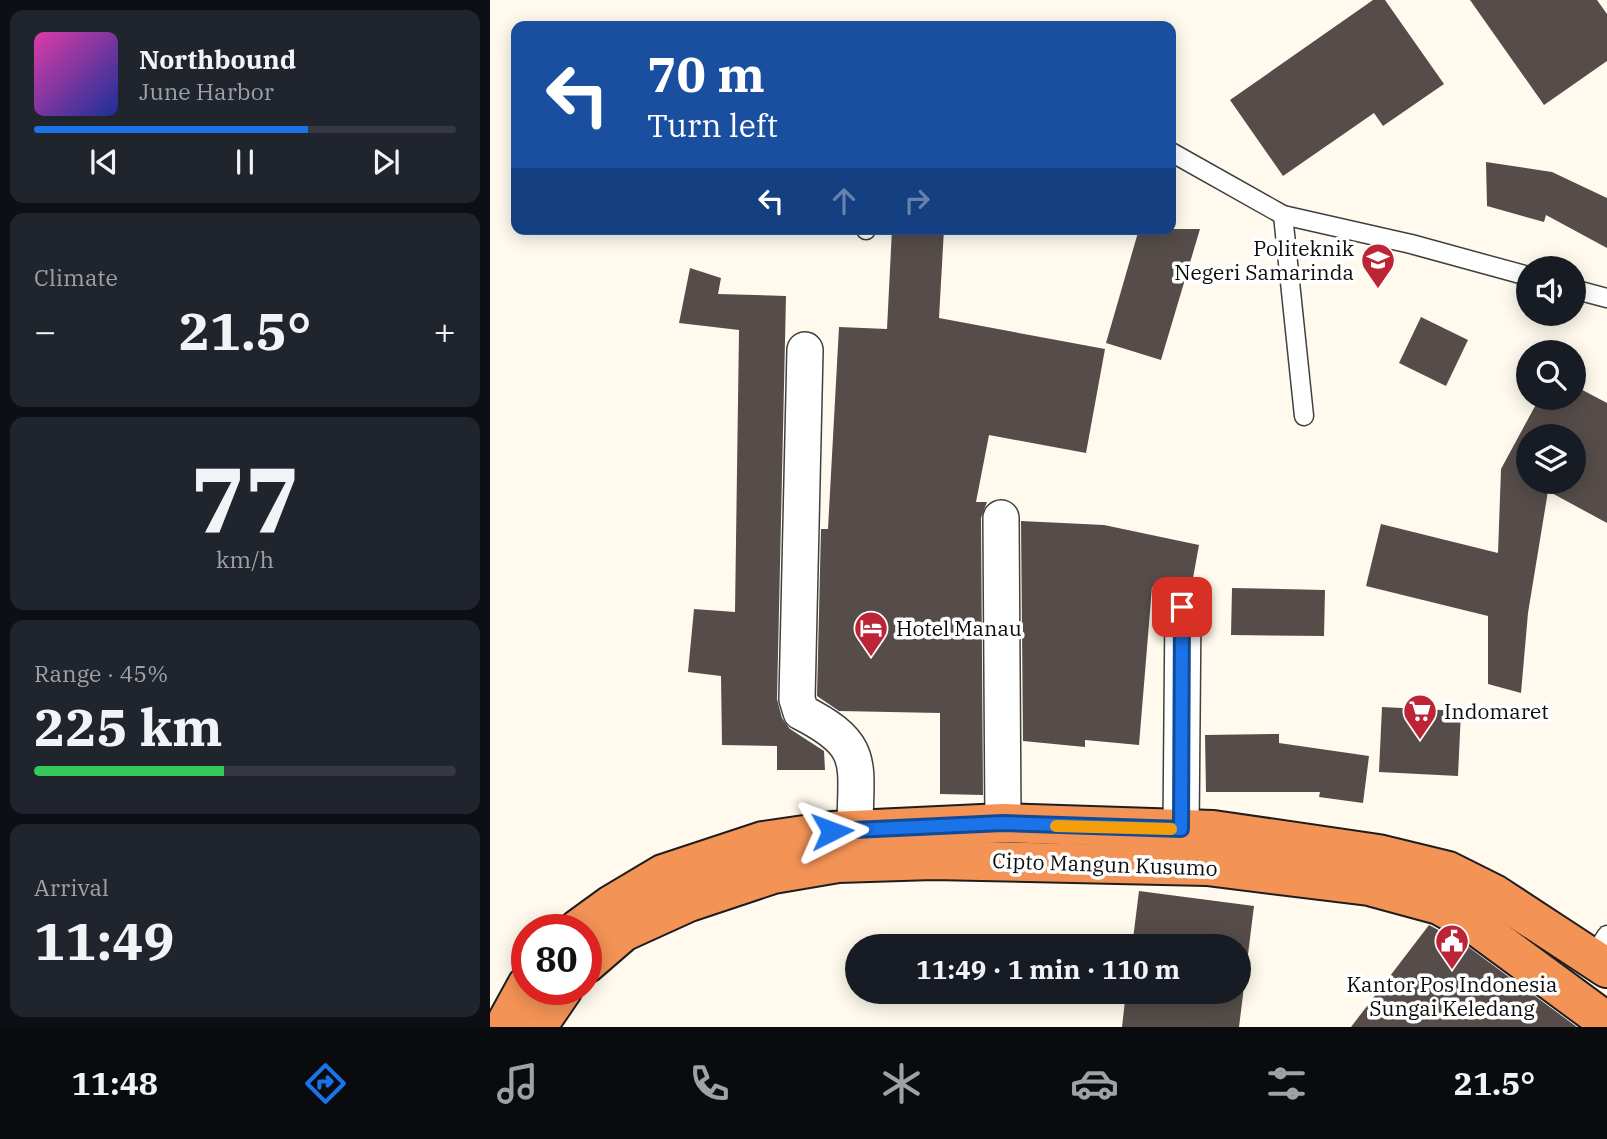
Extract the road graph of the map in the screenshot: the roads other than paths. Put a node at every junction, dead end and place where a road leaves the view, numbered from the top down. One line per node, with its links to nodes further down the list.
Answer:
1 (1176, 155): 2 (lane)
2 (1283, 215): 3 (lane); 7 (lane)
3 (1516, 273)
4 (1586, 292): 5 (lane)
5 (1607, 298)
6 (805, 350): 12 (street)
7 (1304, 416)
8 (1001, 518): 10 (street)
9 (1182, 607): 11 (street)
10 (1003, 823): 11 (highway, Cipto Mangun Kusumo); 12 (highway, Cipto Mangun Kusumo)
11 (1181, 829): 15 (highway, Cipto Mangun Kusumo)
12 (855, 830): 13 (highway, Cipto Mangun Kusumo)
13 (599, 914)
14 (602, 950): 18 (highway, Cipto Mangun Kusumo)
15 (1602, 953)
16 (516, 1005): 19 (highway)
17 (552, 1005): 20 (highway)
18 (1607, 1022)
19 (504, 1027)
20 (537, 1027)

